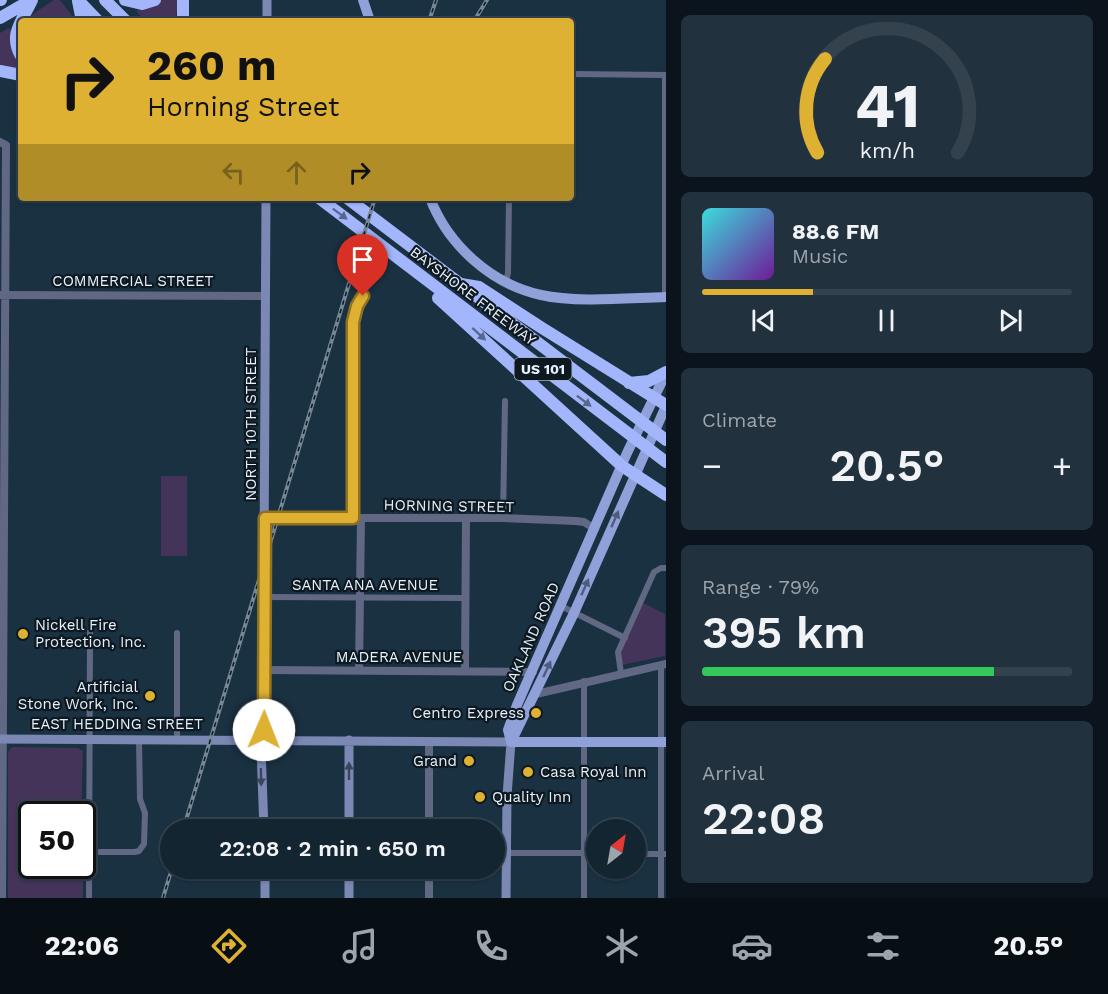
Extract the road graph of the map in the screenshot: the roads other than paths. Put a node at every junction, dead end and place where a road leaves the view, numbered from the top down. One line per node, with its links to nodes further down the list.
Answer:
1 (31, 0): 9 (highway); 10 (highway)
2 (78, 0): 11 (highway); 12 (highway)
3 (105, 0): 13 (highway)
4 (125, 0): 5 (highway)
5 (155, 0)
6 (183, 0): 14 (highway)
7 (267, 0): 15 (main road)
8 (363, 0): 16 (main road)
9 (0, 18)
10 (22, 18)
11 (81, 18)
12 (95, 18)
13 (123, 18)
14 (183, 18)
15 (267, 18)
16 (369, 18)
17 (18, 27): 18 (highway)
18 (18, 48)
19 (0, 71): 20 (highway)
20 (18, 74)
21 (574, 74): 22 (street)
22 (665, 75): 35 (street)
23 (3, 143): 32 (street)
24 (266, 201): 33 (main road, NORTH 10TH STREET)
25 (323, 201): 29 (highway, BAYSHORE FREEWAY / US 101, one-way to 29)
26 (351, 201): 31 (highway, BAYSHORE FREEWAY / US 101)
27 (432, 201): 30 (main road)
28 (509, 201): 30 (street)
29 (421, 276): 43 (highway, BAYSHORE FREEWAY / US 101, one-way to 43); 44 (highway, one-way to 44)
30 (506, 281): 35 (main road)
31 (460, 284): 37 (highway); 42 (highway, BAYSHORE FREEWAY / US 101)
32 (2, 295): 33 (street, COMMERCIAL STREET); 41 (street)
33 (266, 296): 47 (main road, NORTH 10TH STREET)
34 (363, 296): 48 (street)
35 (665, 297)
36 (666, 372): 37 (highway); 38 (main road, OAKLAND ROAD)
37 (629, 383): 38 (highway)
38 (652, 400): 40 (highway); 44 (main road, OAKLAND ROAD)
39 (506, 401): 50 (street)
40 (665, 407): 45 (main road, OAKLAND ROAD)
41 (2, 418): 52 (street)
42 (666, 440)
43 (666, 462)
44 (622, 466): 45 (highway); 51 (main road, OAKLAND ROAD)
45 (634, 475): 46 (highway); 58 (main road, OAKLAND ROAD, one-way to 45)
46 (666, 495)
47 (265, 518): 48 (street, HORNING STREET); 54 (main road, NORTH 10TH STREET)
48 (357, 518): 49 (street, HORNING STREET); 55 (street)
49 (466, 518): 50 (street, HORNING STREET); 56 (street)
50 (503, 518): 51 (street, HORNING STREET)
51 (595, 529): 57 (main road, OAKLAND ROAD)
52 (2, 556): 71 (street)
53 (666, 568): 61 (street)
54 (265, 597): 55 (street, SANTA ANA AVENUE); 63 (main road, NORTH 10TH STREET)
55 (359, 597): 56 (street, SANTA ANA AVENUE); 64 (street)
56 (465, 598): 65 (street)
57 (561, 606): 58 (street); 66 (main road, OAKLAND ROAD)
58 (574, 613): 61 (street); 69 (main road, OAKLAND ROAD, one-way to 58)
59 (90, 632): 72 (street)
60 (177, 633): 74 (street)
61 (625, 638): 67 (street)
62 (663, 664): 67 (street); 81 (street)
63 (264, 670): 64 (street, MADERA AVENUE); 70 (main road, NORTH 10TH STREET)
64 (359, 670): 65 (street, MADERA AVENUE)
65 (465, 670): 66 (street, MADERA AVENUE)
66 (533, 672): 80 (main road, OAKLAND ROAD)
67 (621, 674): 68 (street)
68 (584, 681): 69 (street); 79 (street)
69 (536, 694): 80 (main road, OAKLAND ROAD)
70 (264, 710): 75 (main road, NORTH 10TH STREET); 76 (main road)
71 (1, 739): 72 (main road, EAST HEDDING STREET); 95 (street)
72 (89, 740): 73 (main road, EAST HEDDING STREET); 82 (street)
73 (139, 740): 74 (main road, EAST HEDDING STREET); 86 (street)
74 (177, 740): 75 (main road, EAST HEDDING STREET)
75 (263, 740): 76 (main road, EAST HEDDING STREET); 83 (main road, NORTH 10TH STREET, one-way to 83)
76 (289, 740): 77 (main road, EAST HEDDING STREET)
77 (349, 740): 78 (main road, EAST HEDDING STREET); 84 (main road, one-way to 77)
78 (429, 741): 80 (main road, EAST HEDDING STREET); 85 (street)
79 (584, 741): 80 (main road, EAST HEDDING STREET); 81 (main road, EAST HEDDING STREET); 88 (street)
80 (512, 742): 87 (main road)
81 (663, 742): 90 (street)
82 (90, 801)
83 (264, 819)
84 (349, 819)
85 (429, 819)
86 (96, 852)
87 (506, 853): 88 (street); 100 (main road)
88 (584, 853): 101 (street)
89 (646, 854): 90 (street)
90 (663, 854): 102 (street)
91 (89, 879): 96 (street)
92 (265, 879): 97 (main road)
93 (349, 879): 98 (main road)
94 (429, 879): 99 (street)
95 (2, 898)
96 (89, 898)
97 (265, 898)
98 (349, 898)
99 (429, 898)
100 (506, 898)
101 (584, 898)
102 (661, 898)

